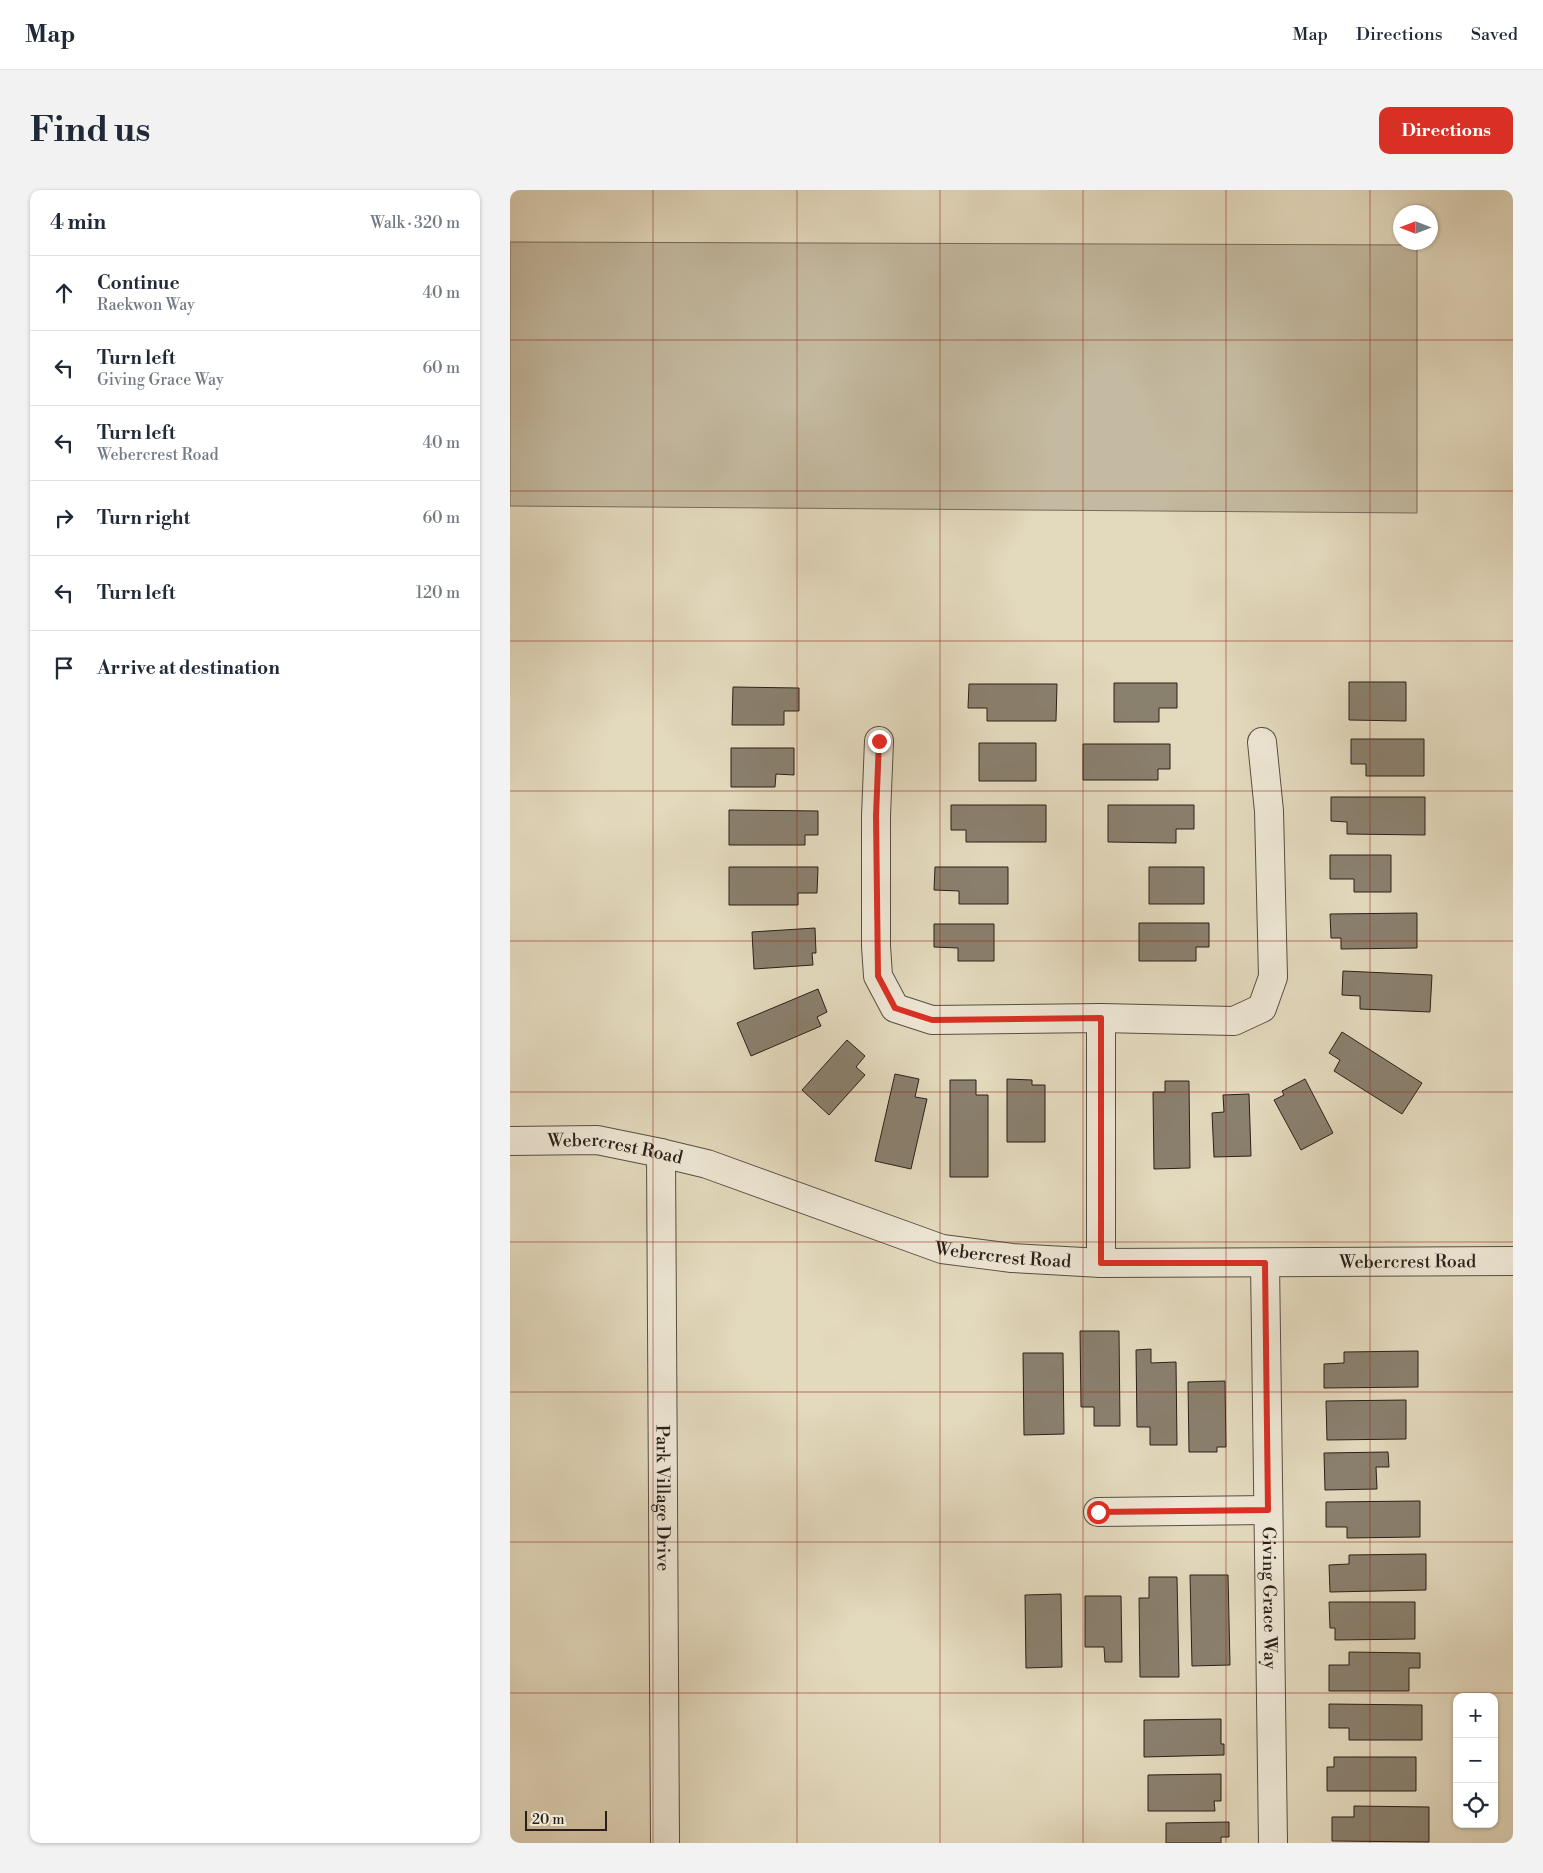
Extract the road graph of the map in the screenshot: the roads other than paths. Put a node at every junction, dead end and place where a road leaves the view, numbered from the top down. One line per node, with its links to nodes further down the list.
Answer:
1 (879, 741): 3 (street)
2 (1262, 742): 3 (street)
3 (1101, 1018): 7 (street)
4 (510, 1141): 5 (street, Webercrest Road)
5 (661, 1153): 7 (street, Webercrest Road); 11 (street, Park Village Drive)
6 (1513, 1261): 8 (street, Webercrest Road)
7 (1101, 1263): 8 (street, Webercrest Road)
8 (1265, 1263): 9 (street, Giving Grace Way)
9 (1268, 1510): 10 (street); 12 (street, Giving Grace Way)
10 (1098, 1512)
11 (665, 1843)
12 (1273, 1843)

